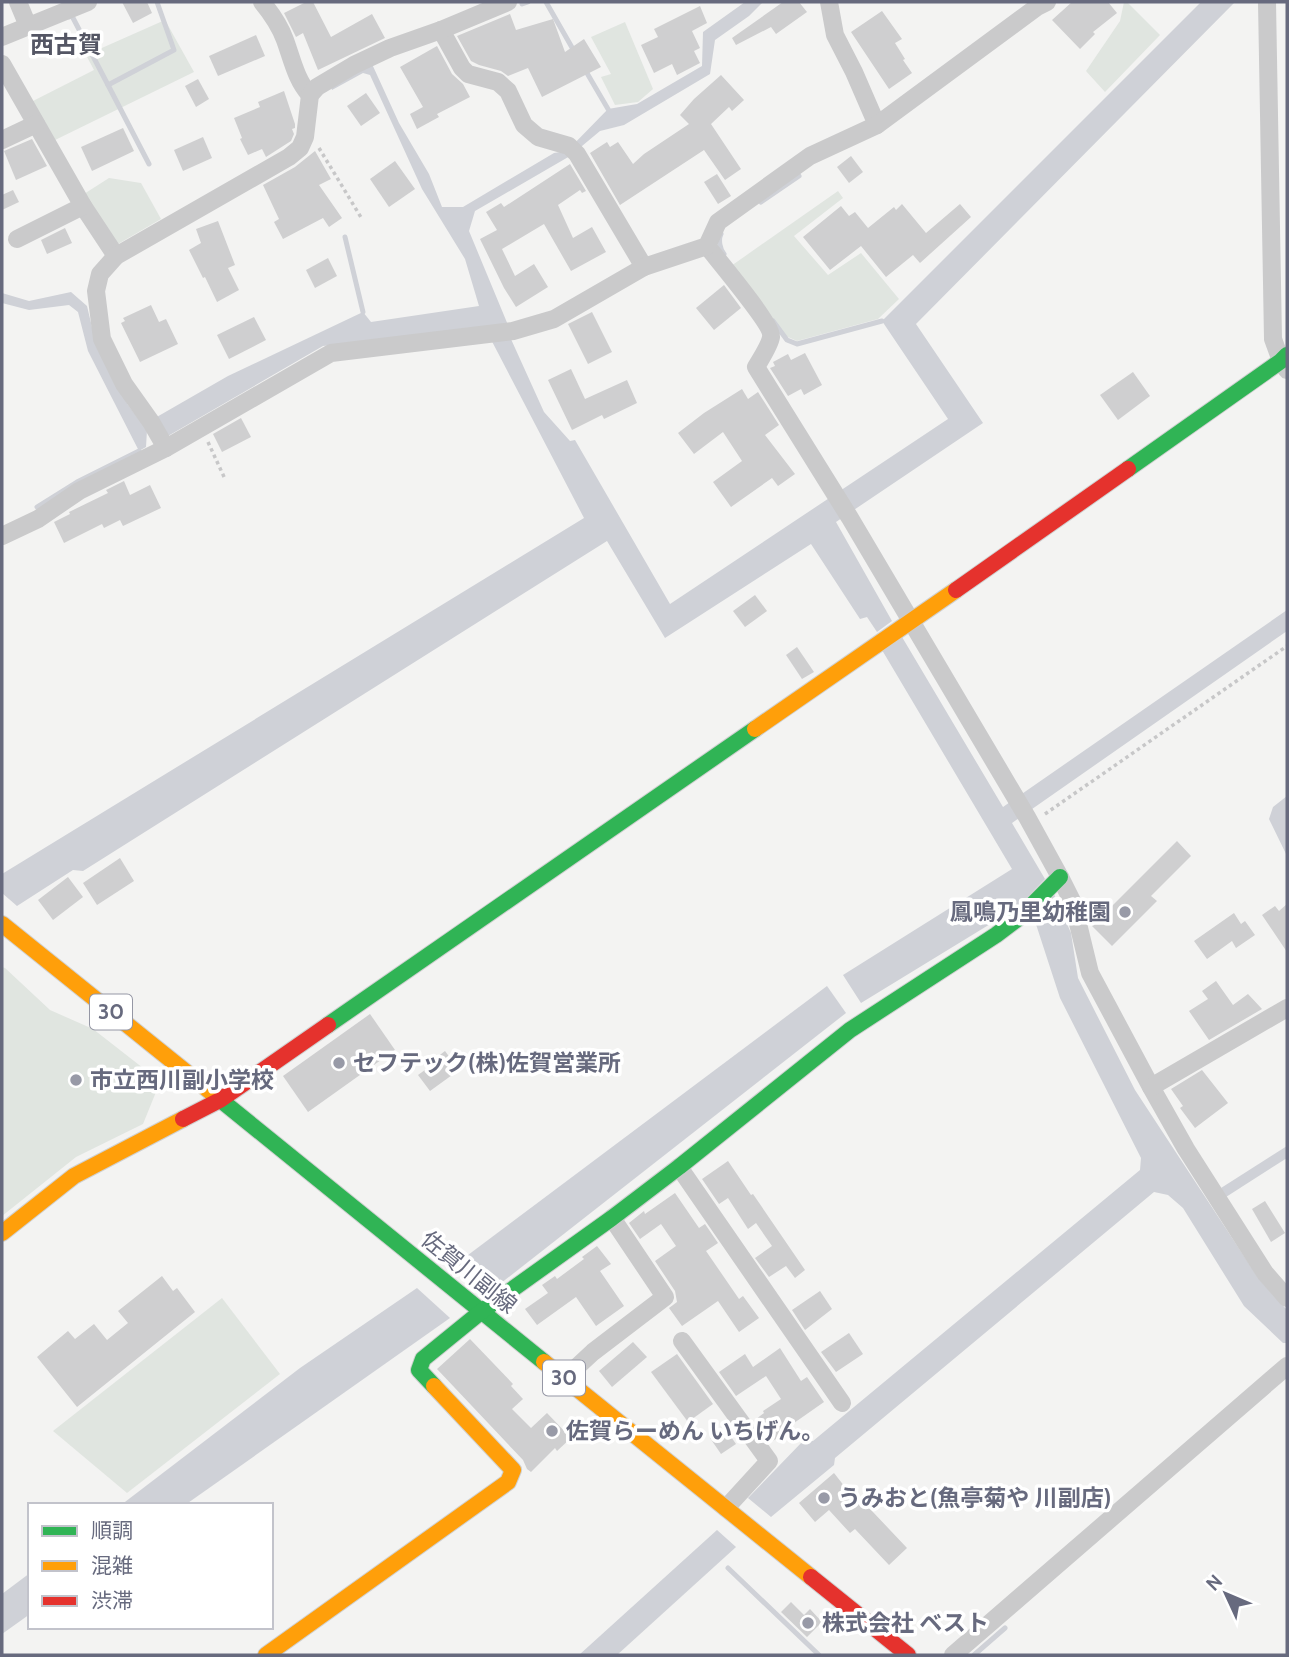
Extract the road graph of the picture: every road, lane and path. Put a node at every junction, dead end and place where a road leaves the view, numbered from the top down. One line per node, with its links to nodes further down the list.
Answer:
1 (18, 2): 8 (street)
2 (88, 2): 8 (street)
3 (262, 2): 12 (street)
4 (508, 2): 9 (street)
5 (829, 2): 14 (street)
6 (1047, 2): 14 (street)
7 (1267, 2): 23 (street)
8 (27, 26): 10 (street)
9 (441, 30): 12 (street); 22 (street)
10 (2, 37)
11 (2, 65): 13 (street)
12 (310, 95): 16 (street)
13 (36, 124): 15 (street); 17 (street)
14 (877, 125): 20 (street)
15 (2, 140)
16 (300, 148): 18 (path); 21 (street)
17 (83, 206): 19 (street); 21 (street)
18 (362, 219)
19 (17, 239)
20 (707, 246): 22 (street); 28 (street)
21 (116, 256): 25 (street)
22 (644, 267): 24 (street)
23 (1285, 362): 28 (street)
24 (201, 428): 25 (street); 26 (path)
25 (166, 448): 27 (street)
26 (225, 479)
27 (2, 536)
28 (910, 622): 30 (street); 35 (street)
29 (1287, 646): 30 (path)
30 (1029, 821): 31 (street)
31 (1060, 877): 34 (street); 36 (street)
32 (2, 924): 35 (street, 佐賀川副線 / 30)
33 (1287, 1008): 34 (street)
34 (1151, 1087): 39 (street)
35 (220, 1100): 38 (street); 40 (street, 佐賀川副線 / 30)
36 (679, 1167): 37 (street); 44 (street)
37 (612, 1218): 40 (street); 43 (street)
38 (2, 1233)
39 (1287, 1298)
40 (482, 1311): 43 (street, 佐賀川副線 / 30); 46 (street)
41 (682, 1341): 45 (street)
42 (1287, 1366): 48 (street)
43 (565, 1378): 45 (street, 佐賀川副線 / 30)
44 (842, 1403)
45 (726, 1508): 47 (street, 佐賀川副線 / 30)
46 (266, 1655)
47 (908, 1655)
48 (953, 1655)

